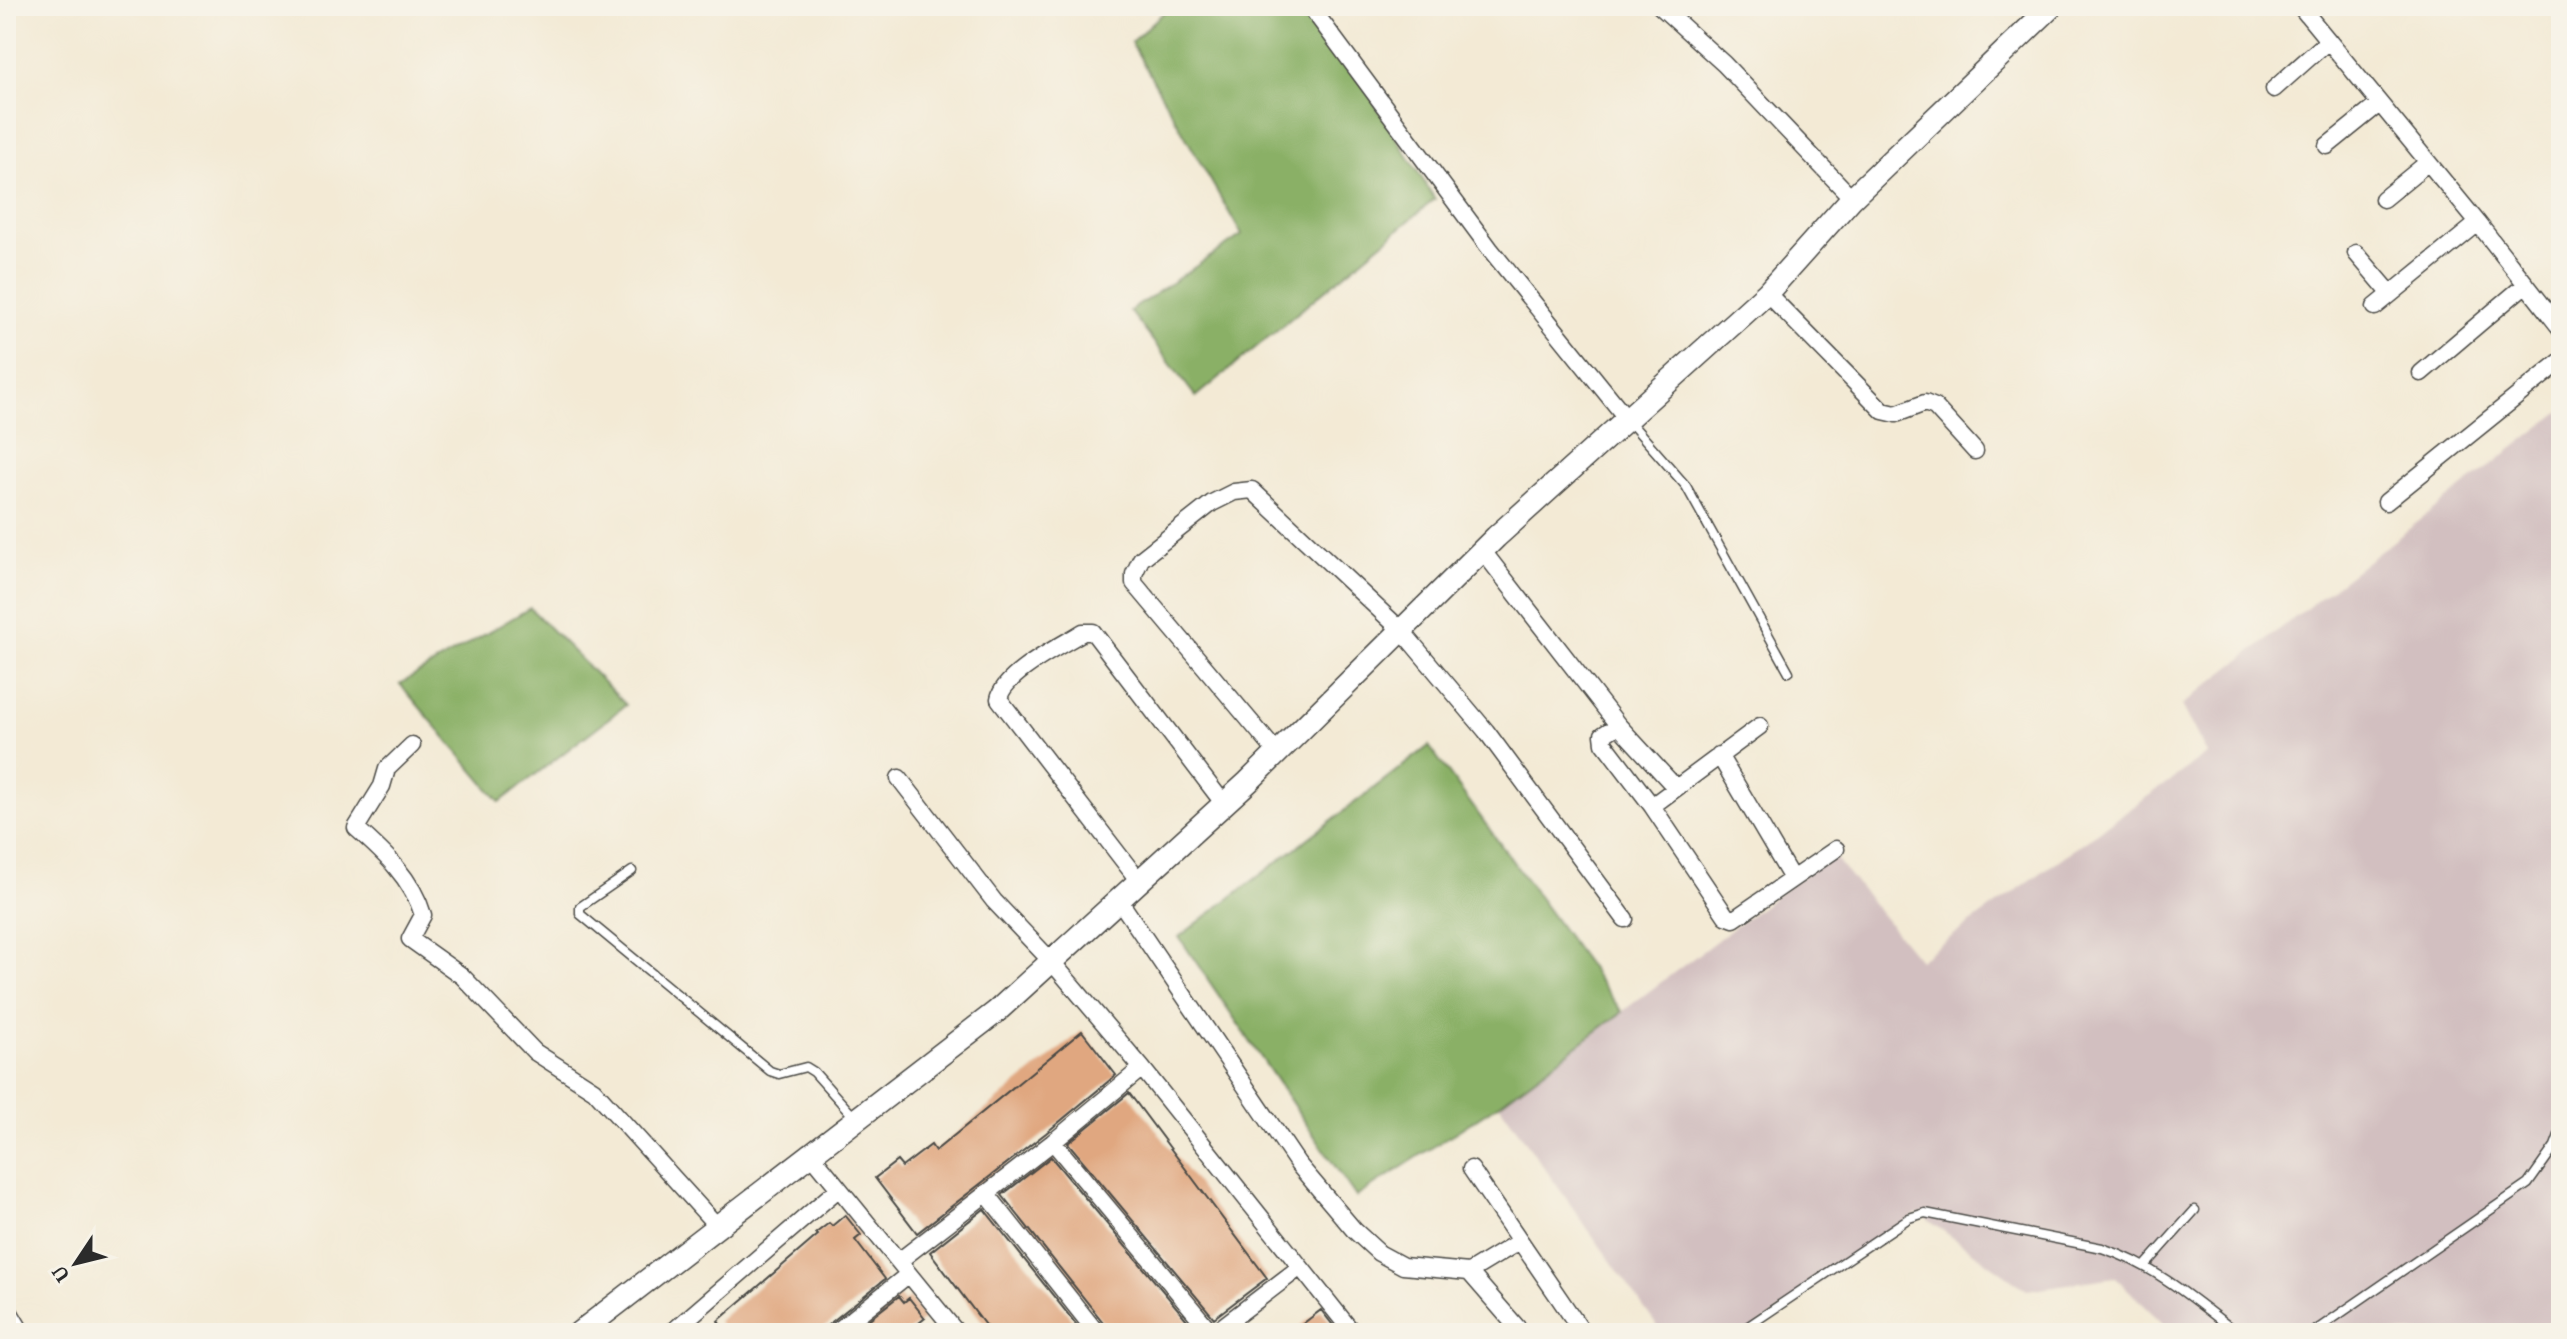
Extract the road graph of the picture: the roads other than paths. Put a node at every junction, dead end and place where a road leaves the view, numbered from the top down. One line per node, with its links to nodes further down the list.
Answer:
1 (1310, 6): 21 (street)
2 (1660, 6): 10 (street)
3 (2052, 6): 10 (street)
4 (2300, 6): 5 (street)
5 (2328, 41): 6 (street); 7 (street)
6 (2274, 89)
7 (2379, 104): 8 (street); 9 (street)
8 (2327, 146)
9 (2427, 163): 11 (street); 12 (street)
10 (1852, 198): 15 (street)
11 (2383, 199)
12 (2478, 223): 14 (street); 16 (street)
13 (2356, 253): 16 (street)
14 (2526, 284): 18 (street); 20 (street)
15 (1767, 293): 21 (street); 22 (street)
16 (2391, 294): 17 (street)
17 (2375, 307)
18 (2561, 329)
19 (2561, 361): 23 (street)
20 (2421, 373)
21 (1628, 420): 24 (street); 26 (lane)
22 (1975, 451)
23 (2386, 502)
24 (1482, 550): 25 (street); 27 (street)
25 (1402, 631): 30 (street); 30 (street); 41 (street)
26 (1789, 672)
27 (1618, 725): 33 (street); 35 (street)
28 (1760, 726): 31 (street)
29 (412, 745): 52 (street)
30 (1277, 753): 34 (street)
31 (1719, 755): 33 (street); 38 (street)
32 (899, 778): 42 (street)
33 (1676, 788): 35 (street)
34 (1224, 804): 39 (street); 39 (street)
35 (1652, 806): 38 (street)
36 (1836, 849): 38 (street)
37 (632, 871): 44 (lane)
38 (1791, 877)
39 (1139, 881): 40 (street)
40 (1119, 900): 42 (street); 57 (street)
41 (1625, 919)
42 (1052, 962): 43 (street); 44 (street)
43 (1142, 1068): 46 (street); 56 (street)
44 (856, 1119): 47 (street)
45 (2561, 1130): 71 (lane)
46 (1053, 1142): 50 (street); 65 (street)
47 (811, 1154): 49 (street); 52 (street)
48 (1471, 1169): 53 (street)
49 (838, 1189): 55 (street); 61 (street)
50 (986, 1193): 55 (street); 64 (street)
51 (2195, 1210): 54 (lane)
52 (717, 1226): 60 (street)
53 (1520, 1241): 57 (street); 68 (street)
54 (2145, 1266): 69 (lane); 70 (lane)
55 (904, 1267): 62 (street); 63 (street)
56 (1299, 1268): 65 (street); 66 (street)
57 (1469, 1272): 67 (street)
58 (6, 1306): 59 (street)
59 (22, 1333)
60 (579, 1333)
61 (671, 1333)
62 (835, 1333)
63 (957, 1333)
64 (1097, 1333)
65 (1213, 1333)
66 (1353, 1333)
67 (1522, 1333)
68 (1583, 1333)
69 (1738, 1333)
70 (2237, 1333)
71 (2312, 1333)

